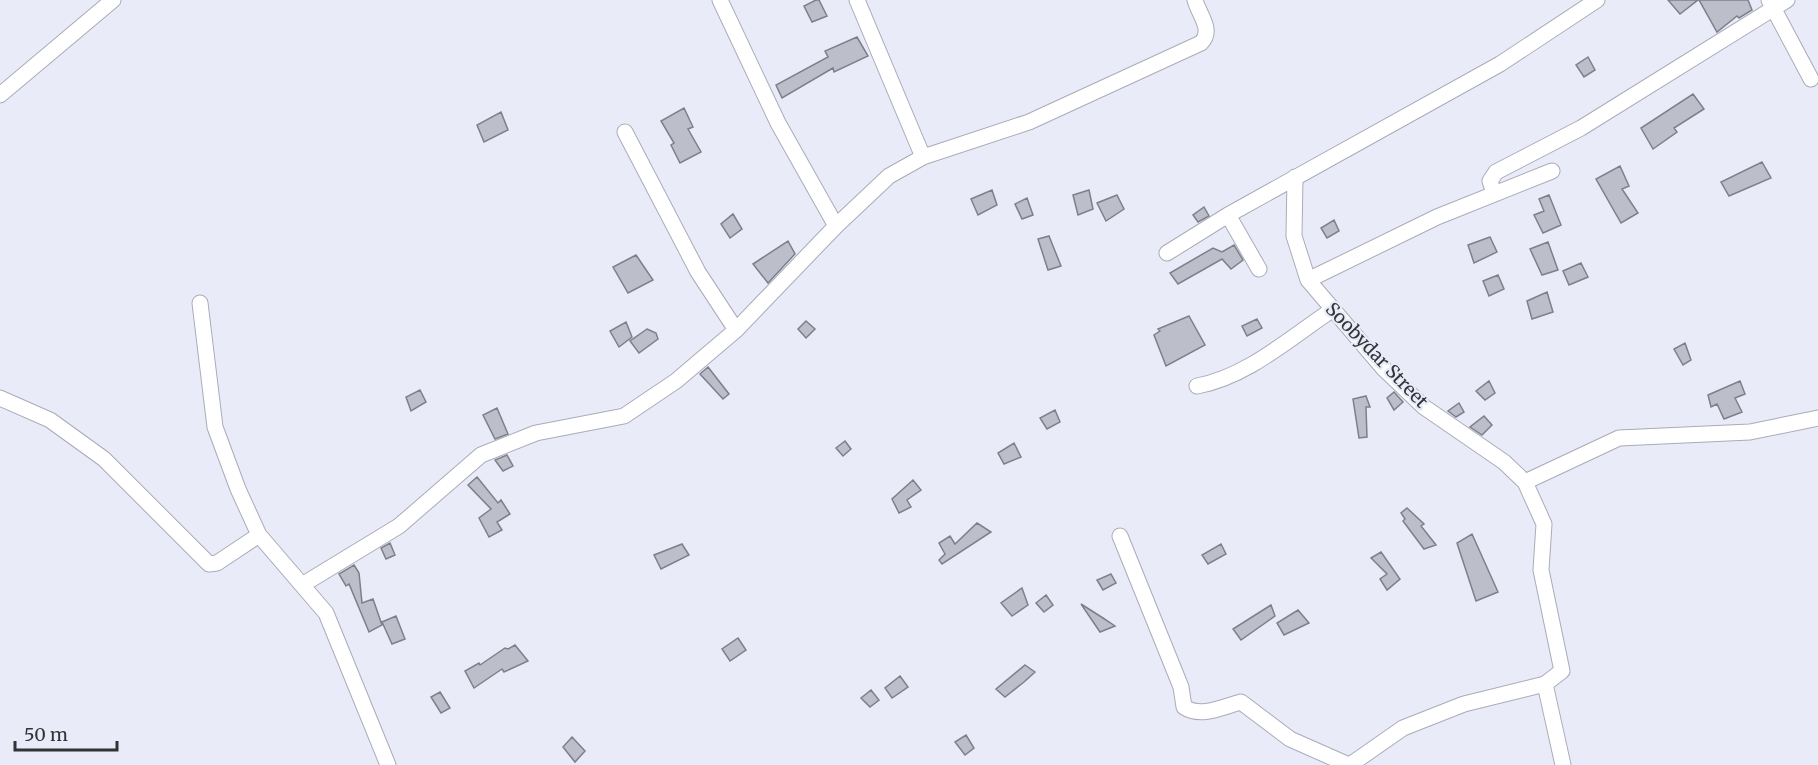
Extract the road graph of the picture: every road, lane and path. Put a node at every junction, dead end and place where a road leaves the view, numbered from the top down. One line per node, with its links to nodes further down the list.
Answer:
1 (113, 0): 8 (street)
2 (720, 0): 15 (street)
3 (857, 0): 10 (street)
4 (1195, 0): 10 (street)
5 (1597, 0): 12 (street)
6 (1777, 3): 7 (street); 13 (street)
7 (1811, 79)
8 (0, 95)
9 (625, 132): 21 (street)
10 (923, 157): 15 (street)
11 (1552, 171): 13 (street)
12 (1295, 177): 14 (street); 18 (street, Soobydar Street)
13 (1494, 193): 18 (street)
14 (1228, 214): 16 (street); 17 (street)
15 (836, 226): 21 (street)
16 (1167, 253)
17 (1259, 269)
18 (1308, 280): 20 (street, Soobydar Street)
19 (200, 303): 26 (street)
20 (1332, 310): 22 (street); 25 (street, Soobydar Street)
21 (736, 330): 28 (street)
22 (1197, 386)
23 (0, 398): 26 (street)
24 (1818, 418): 25 (street)
25 (1525, 482): 29 (street, Soobydar Street)
26 (259, 535): 28 (street)
27 (1120, 536): 31 (street)
28 (302, 585): 30 (street)
29 (1545, 684): 31 (street); 32 (street)
30 (388, 765)
31 (1350, 765)
32 (1563, 765)

